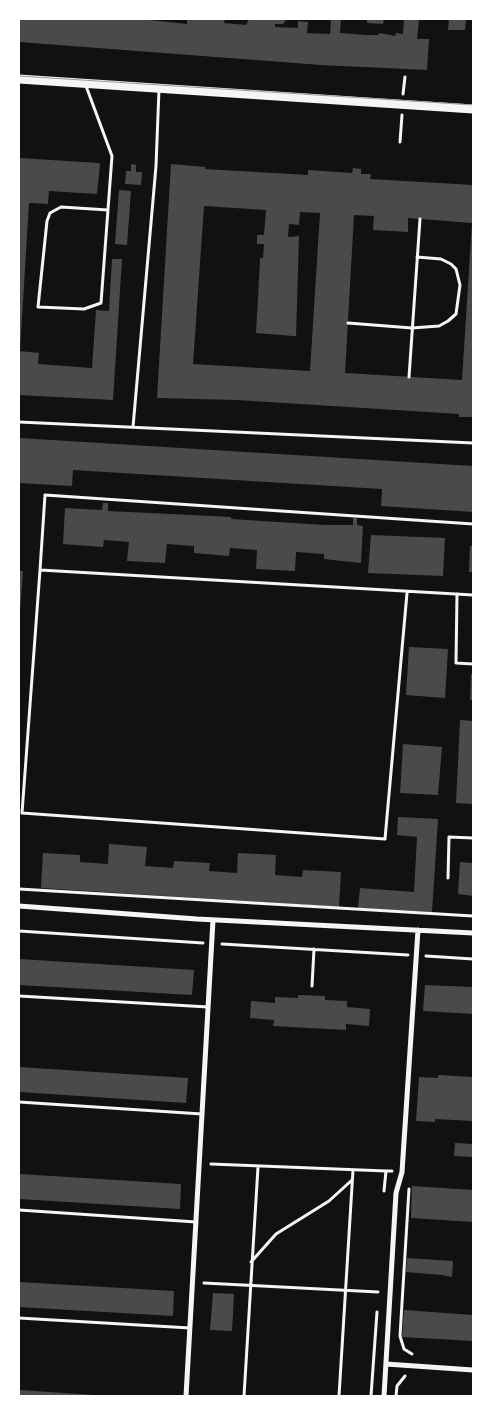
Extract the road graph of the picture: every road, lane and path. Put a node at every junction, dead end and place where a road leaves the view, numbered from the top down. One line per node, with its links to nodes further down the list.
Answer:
1 (19, 79): 2 (street)
2 (85, 83): 3 (street); 5 (lane)
3 (159, 88): 4 (street); 12 (lane)
4 (473, 109)
5 (108, 210): 5 (lane)
6 (420, 219): 7 (path)
7 (417, 257): 9 (path); 9 (path)
8 (348, 323): 9 (path)
9 (412, 328): 10 (path)
10 (409, 377)
11 (19, 422): 12 (lane)
12 (133, 427): 13 (lane)
13 (473, 443)
14 (473, 524): 15 (lane)
15 (40, 570): 16 (lane); 16 (lane)
16 (406, 592): 17 (lane)
17 (457, 594): 18 (lane); 19 (lane)
18 (473, 595)
19 (473, 664)
20 (473, 838): 21 (lane)
21 (448, 878)
22 (19, 889): 24 (path)
23 (19, 906): 25 (street)
24 (473, 916)
25 (214, 920): 26 (street); 29 (street)
26 (418, 930): 28 (street); 31 (street)
27 (19, 931): 29 (path)
28 (473, 933)
29 (212, 944): 30 (path); 35 (street)
30 (314, 949): 31 (path); 33 (path)
31 (417, 956): 32 (path); 52 (street)
32 (473, 959)
33 (312, 986)
34 (19, 996): 35 (lane)
35 (209, 1007): 37 (street)
36 (19, 1102): 37 (lane)
37 (202, 1114): 44 (street)
38 (211, 1164): 39 (path)
39 (258, 1166): 40 (path); 45 (path)
40 (353, 1170): 41 (path); 42 (path)
41 (386, 1171)
42 (353, 1180): 45 (path); 48 (path)
43 (19, 1210): 44 (lane)
44 (196, 1222): 51 (street)
45 (252, 1262): 47 (path)
46 (204, 1283): 47 (path)
47 (251, 1286): 48 (path); 55 (path)
48 (346, 1290): 49 (path); 56 (path)
49 (378, 1292)
50 (19, 1318): 51 (lane)
51 (190, 1328): 54 (street)
52 (386, 1364): 53 (street); 57 (street)
53 (473, 1370)
54 (186, 1396)
55 (244, 1396)
56 (339, 1396)
57 (384, 1396)

